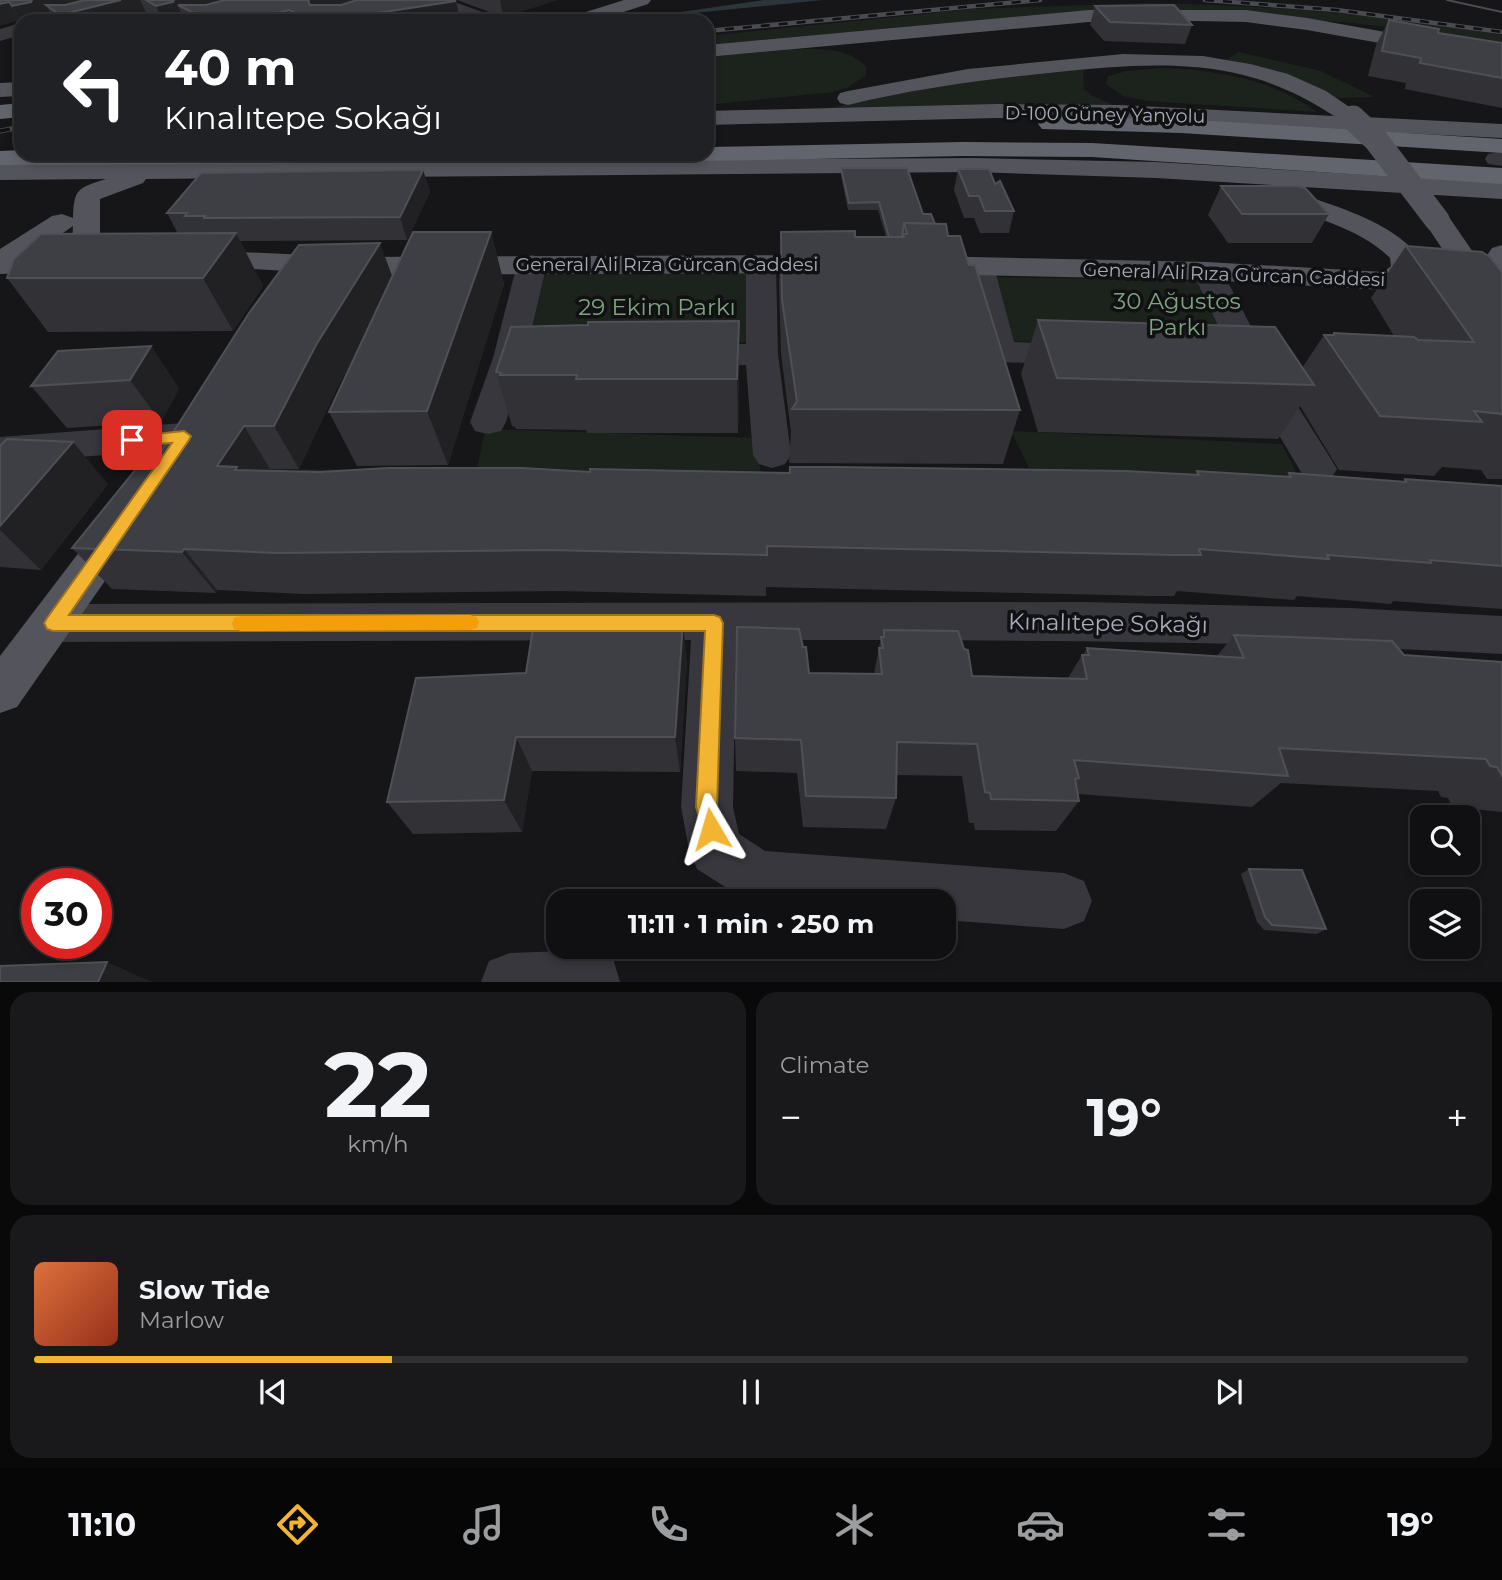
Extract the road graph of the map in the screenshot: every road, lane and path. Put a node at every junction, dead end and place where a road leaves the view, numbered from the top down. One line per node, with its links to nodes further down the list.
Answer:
1 (135, 0): 4 (street)
2 (432, 0): 5 (street)
3 (650, 2): 6 (main road); 7 (main road)
4 (80, 14)
5 (470, 14)
6 (604, 14)
7 (623, 14)
8 (957, 27): 9 (main road); 11 (main road); 12 (main road)
9 (807, 42): 10 (main road); 12 (main road)
10 (714, 50)
11 (1502, 59)
12 (879, 60): 15 (main road)
13 (911, 66): 14 (main road)
14 (994, 72): 15 (main road); 19 (main road)
15 (846, 99): 16 (main road)
16 (714, 111)
17 (1178, 114): 18 (main road, D-100 Güney Yanyolu); 19 (main road); 21 (main road, D-100 Güney Yanyolu)
18 (714, 118)
19 (1346, 118): 28 (main road, bridge)
20 (714, 131): 21 (highway)
21 (1500, 147): 22 (highway)
22 (714, 154)
23 (318, 161): 24 (highway)
24 (5, 167): 26 (main road); 29 (main road)
25 (1156, 170): 26 (main road); 27 (main road); 40 (main road)
26 (160, 172): 31 (main road)
27 (1502, 191)
28 (1428, 218): 39 (main road); 40 (main road)
29 (62, 222): 30 (main road); 31 (main road)
30 (0, 263): 31 (main road)
31 (80, 264): 41 (main road)
32 (533, 264): 33 (main road, General Ali Rıza Gürcan Caddesi); 36 (main road, General Ali Rıza Gürcan Caddesi); 49 (street)
33 (761, 264): 34 (main road, General Ali Rıza Gürcan Caddesi); 43 (street)
34 (864, 264)
35 (902, 264): 37 (main road, General Ali Rıza Gürcan Caddesi)
36 (351, 265): 36 (main road, General Ali Rıza Gürcan Caddesi)
37 (979, 267): 38 (main road, General Ali Rıza Gürcan Caddesi); 45 (street)
38 (1206, 271): 40 (main road, General Ali Rıza Gürcan Caddesi); 47 (street)
39 (1496, 272): 40 (main road, General Ali Rıza Gürcan Caddesi); 42 (main road)
40 (1393, 280)
41 (0, 282)
42 (1502, 315)
43 (762, 354): 44 (street); 52 (street)
44 (656, 356)
45 (1106, 356)
46 (1212, 359): 47 (street)
47 (1252, 361): 53 (street)
48 (206, 403): 50 (main road)
49 (488, 422)
50 (184, 436): 51 (street); 54 (main road)
51 (0, 450)
52 (772, 455)
53 (1318, 469)
54 (53, 623): 55 (street, Kınalıtepe Sokağı); 57 (main road)
55 (714, 623): 56 (street, Kınalıtepe Sokağı); 58 (street)
56 (1502, 635)
57 (0, 692)
58 (1064, 901)
59 (592, 979): 60 (street)
60 (510, 982)

